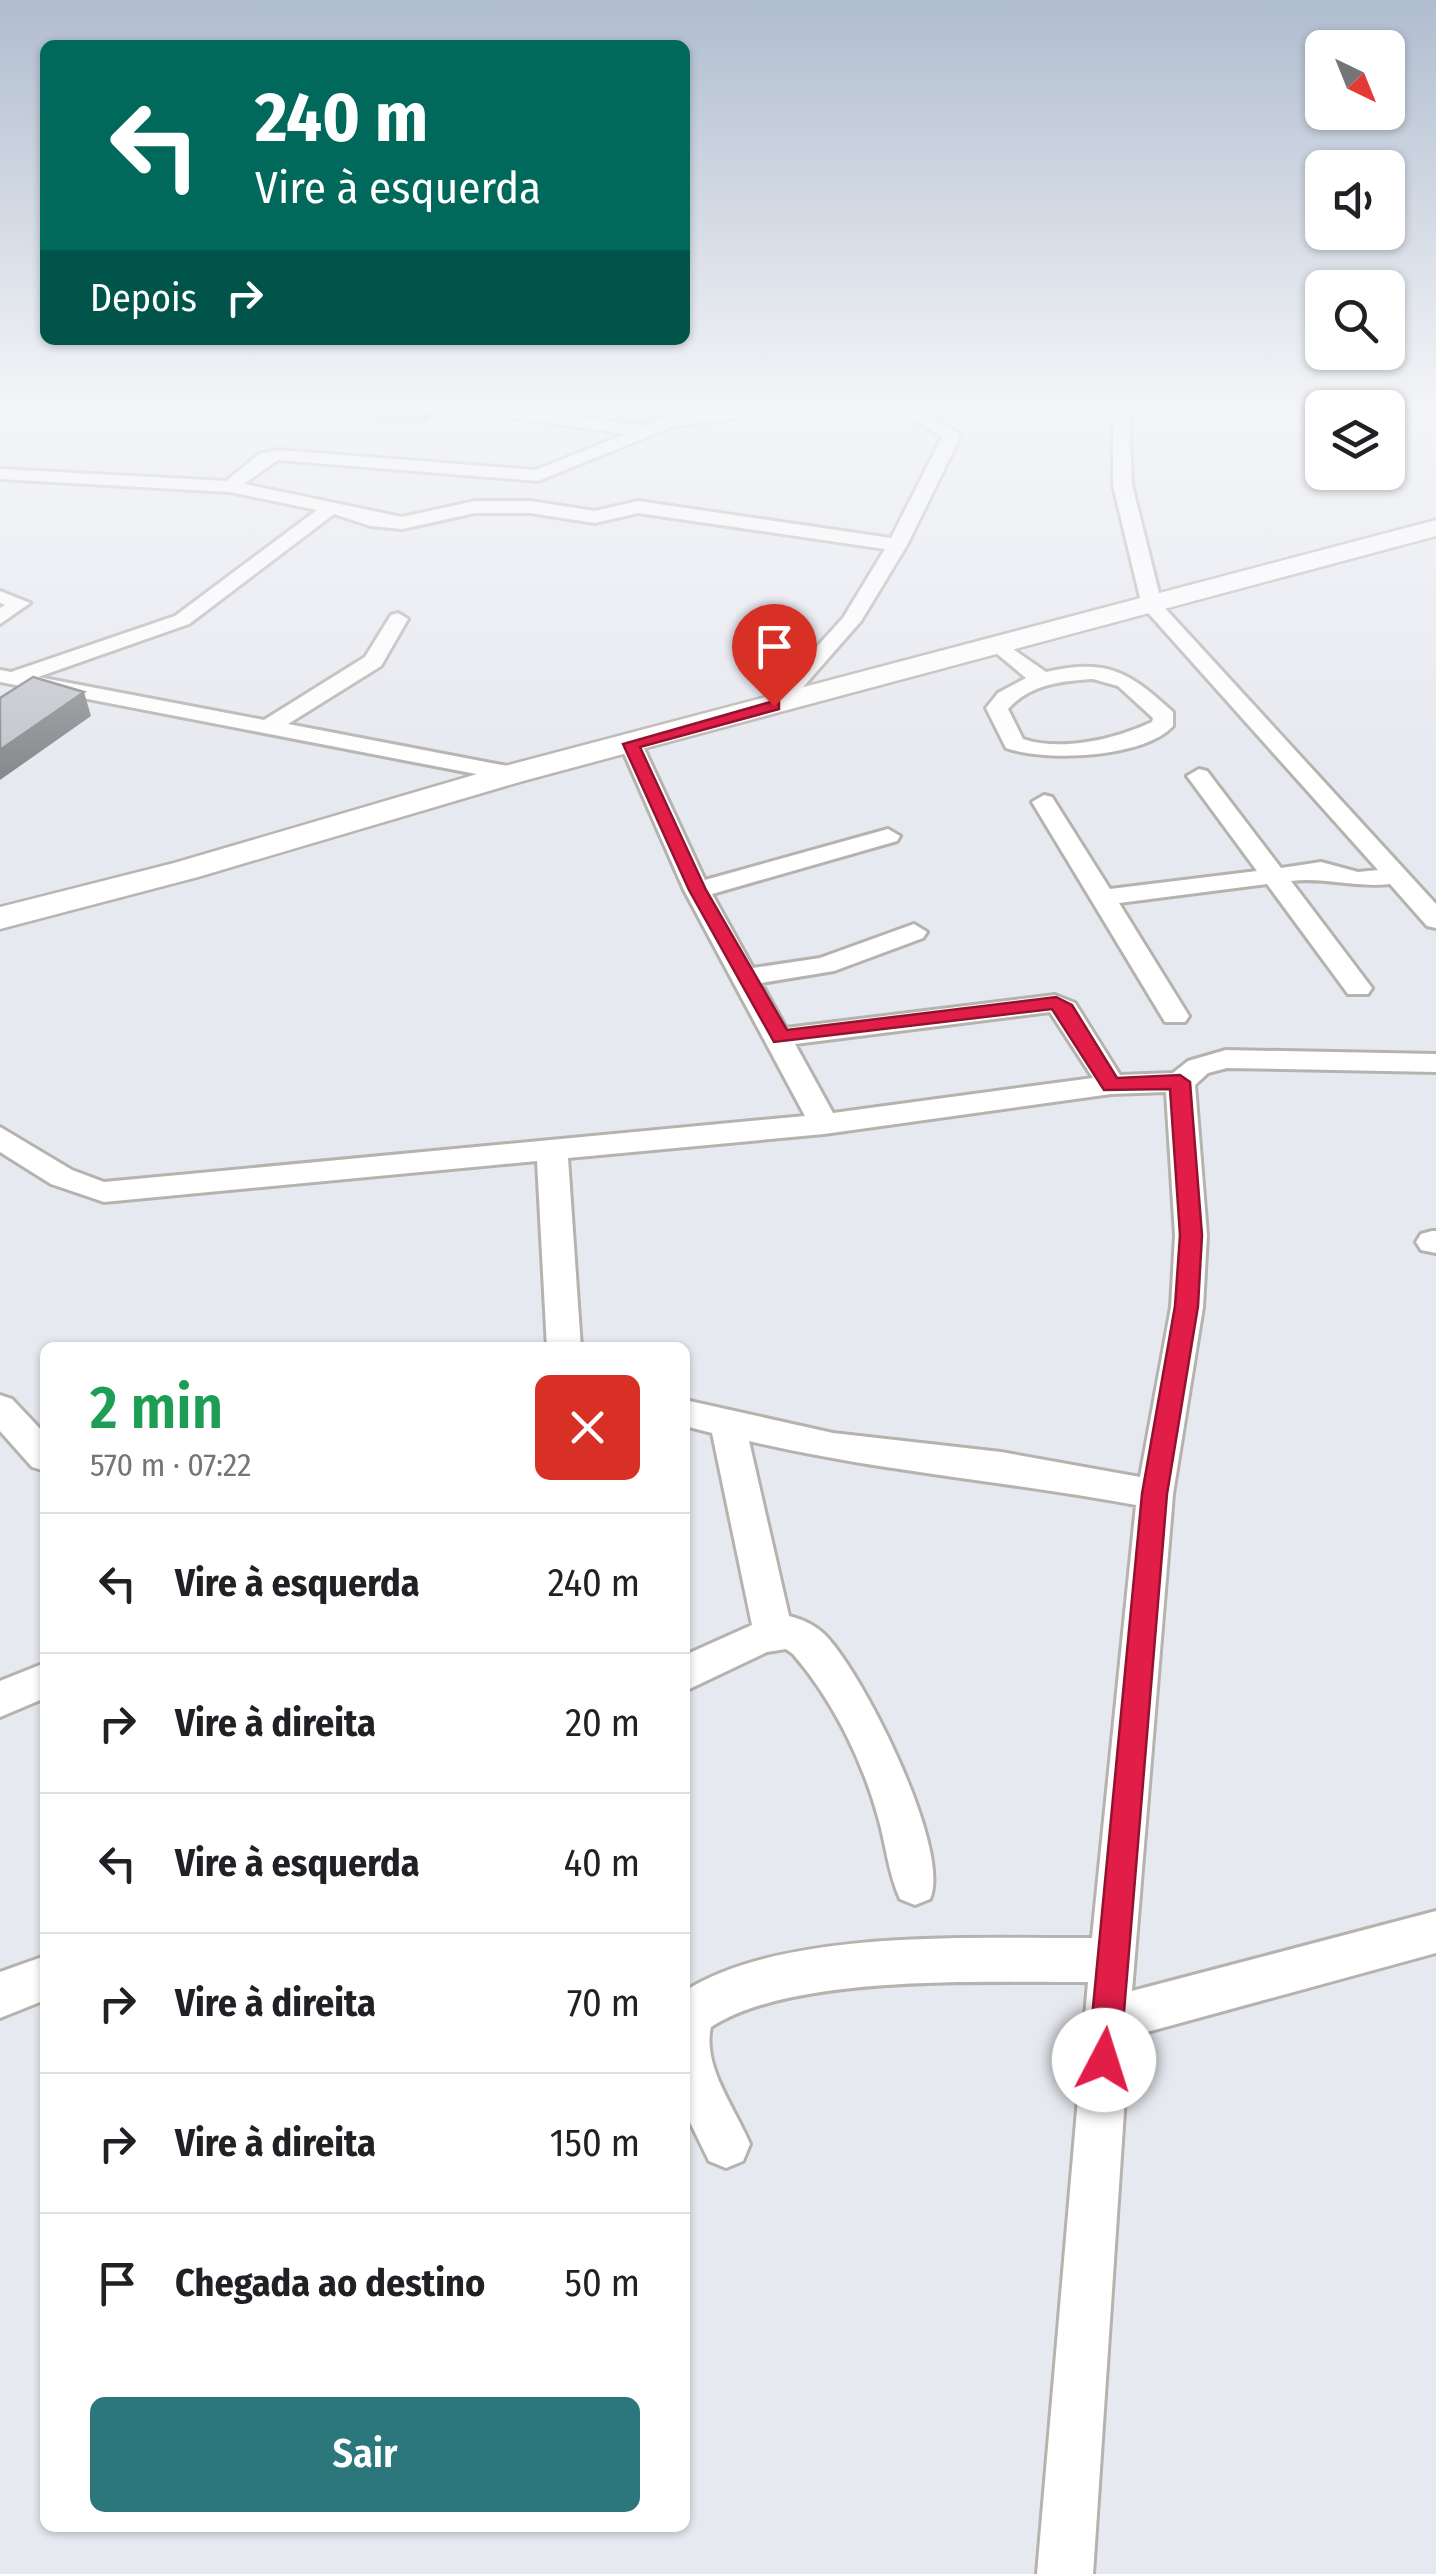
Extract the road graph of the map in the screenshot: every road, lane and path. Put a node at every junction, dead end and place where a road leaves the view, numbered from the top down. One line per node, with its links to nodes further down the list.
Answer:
1 (298, 532): 12 (street)
2 (809, 532): 6 (street)
3 (903, 532): 6 (street)
4 (1136, 532): 8 (street)
5 (1421, 532): 8 (main road)
6 (897, 545): 14 (street)
7 (0, 597): 9 (street)
8 (1152, 606): 11 (main road); 21 (street)
9 (0, 618)
10 (398, 619): 15 (street)
11 (996, 644): 13 (street); 14 (main road)
12 (4, 680): 15 (street)
13 (1042, 680): 13 (street)
14 (774, 706): 16 (main road)
15 (266, 728): 17 (street)
16 (631, 744): 17 (main road); 25 (street)
17 (512, 774): 27 (main road)
18 (1199, 776): 23 (street)
19 (1044, 802): 26 (street)
20 (888, 836): 25 (street)
21 (1374, 848): 22 (street); 24 (street)
22 (1320, 870): 23 (street); 24 (street)
23 (1274, 876): 26 (street); 31 (street)
24 (1397, 876): 28 (street)
25 (698, 890): 30 (street)
26 (1102, 898): 32 (street)
27 (0, 918)
28 (1436, 920)
29 (914, 932): 30 (street)
30 (746, 976): 33 (street)
31 (1358, 988)
32 (1175, 1016)
33 (781, 1037): 36 (street); 37 (street)
34 (1436, 1064): 35 (street)
35 (1180, 1082): 36 (street); 45 (street)
36 (1111, 1085): 37 (street)
37 (824, 1124): 39 (street)
38 (0, 1137): 39 (street)
39 (552, 1150): 40 (street)
40 (564, 1342)
41 (0, 1408): 44 (street)
42 (690, 1415): 43 (street)
43 (728, 1426): 45 (street); 46 (street)
44 (40, 1452)
45 (1155, 1494): 52 (street)
46 (773, 1633): 47 (street); 50 (street)
47 (690, 1672)
48 (40, 1682): 49 (street)
49 (0, 1699)
50 (915, 1884)
51 (1436, 1932): 55 (street)
52 (1113, 1960): 55 (street); 56 (street)
53 (40, 1980): 54 (street)
54 (0, 1995)
55 (1107, 2020): 59 (street)
56 (690, 2025)
57 (690, 2059): 58 (street)
58 (726, 2144)
59 (1065, 2574)

